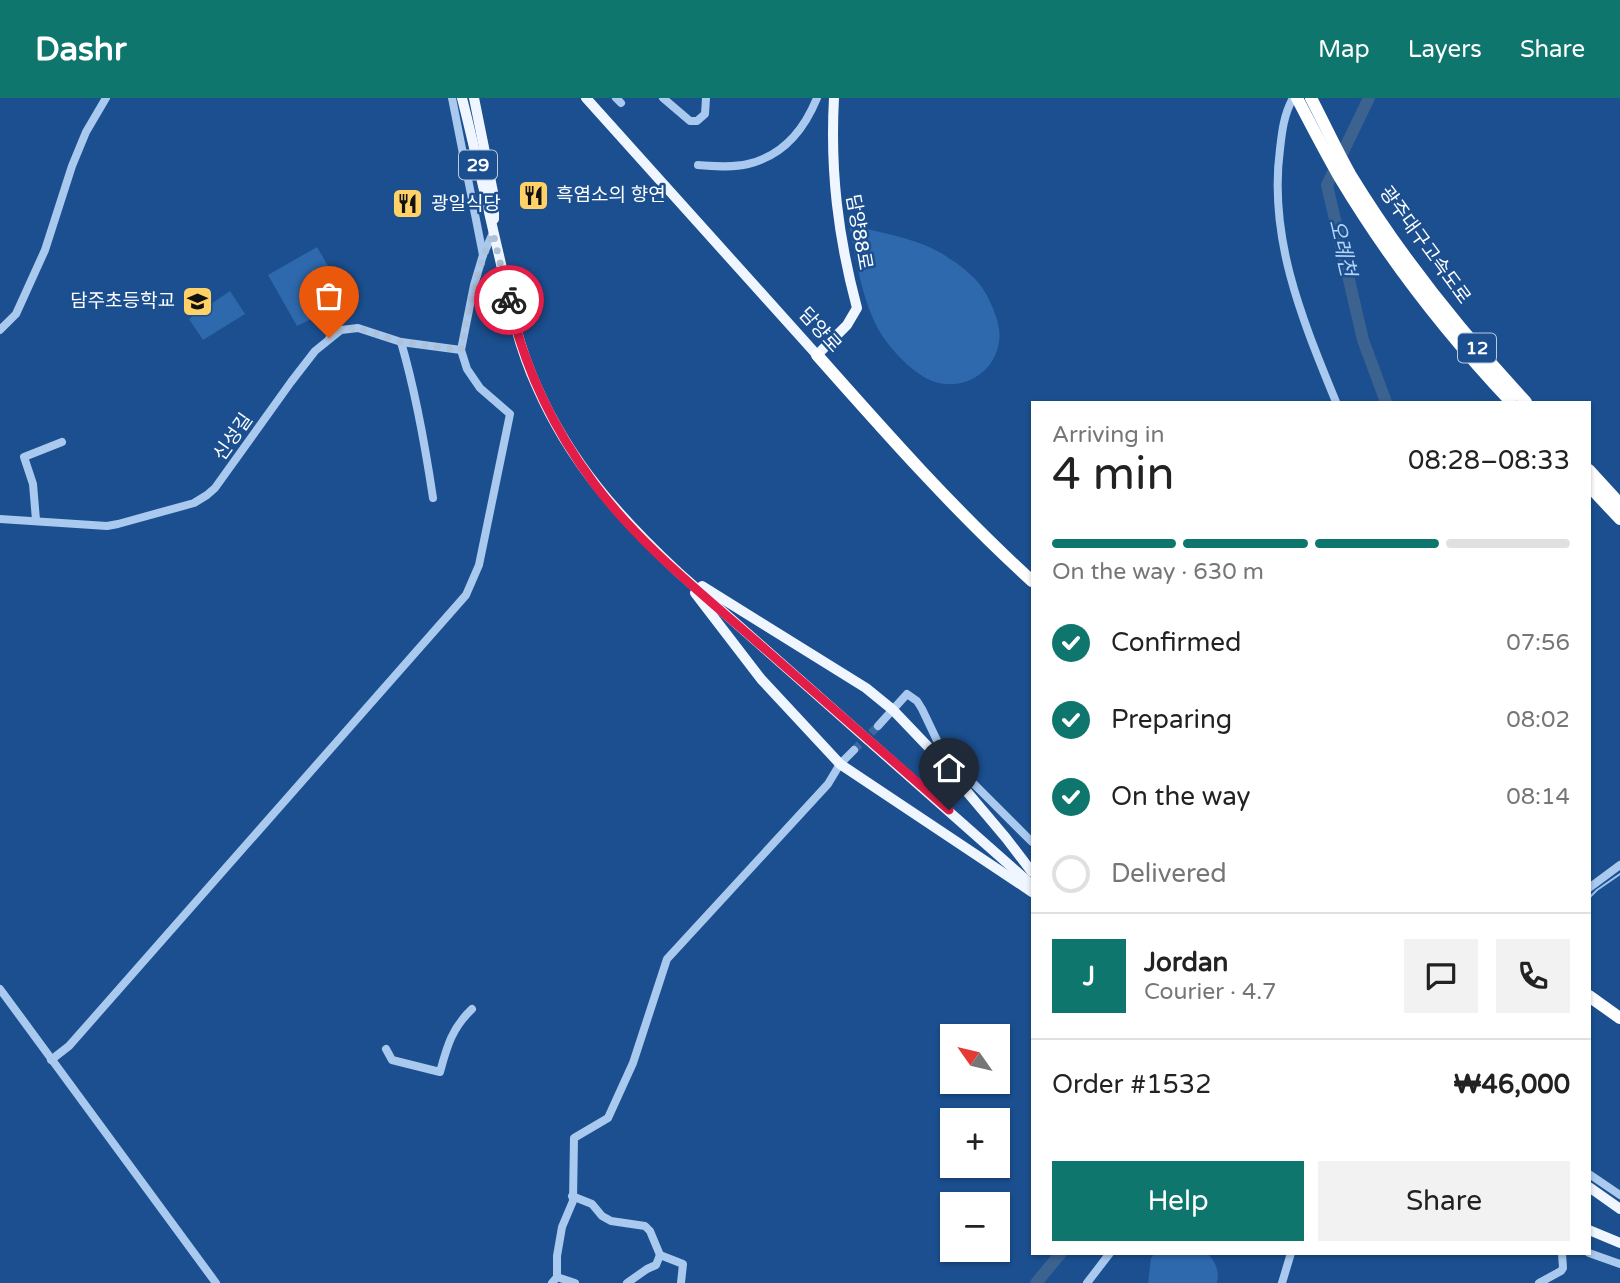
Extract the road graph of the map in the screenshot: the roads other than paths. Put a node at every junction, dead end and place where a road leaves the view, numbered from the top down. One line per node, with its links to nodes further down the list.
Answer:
1 (106, 98): 16 (street)
2 (452, 98): 14 (street)
3 (462, 98): 13 (main road, 29)
4 (474, 98): 13 (main road, 29)
5 (586, 98): 19 (main road, 담양로)
6 (663, 98): 7 (street)
7 (706, 98)
8 (817, 98): 12 (street)
9 (834, 98): 19 (main road, 담양88로)
10 (1295, 98): 15 (highway, 광주대구고속도로 / 12); 20 (street)
11 (1311, 98): 15 (highway, 광주대구고속도로 / 12)
12 (698, 165)
13 (493, 233): 14 (street); 31 (main road, 29)
14 (483, 255): 18 (street)
15 (1428, 294): 21 (highway, 광주대구고속도로 / 12); 22 (highway, 광주대구고속도로 / 12)
16 (0, 330)
17 (401, 342): 18 (street, 신성길); 26 (street); 30 (street, 신성길)
18 (461, 350): 48 (street)
19 (817, 355): 32 (highway, 담양로)
20 (1336, 401)
21 (1510, 401)
22 (1525, 401)
23 (62, 442): 30 (street)
24 (1591, 472): 27 (highway)
25 (1591, 488): 29 (highway)
26 (433, 498)
27 (1620, 504)
28 (0, 519): 30 (street, 신성길)
29 (1620, 519)
30 (36, 520)
31 (678, 572): 33 (main road); 36 (main road); 40 (main road, 29)
32 (1031, 580)
33 (893, 710): 34 (street); 37 (street); 39 (main road)
34 (878, 726)
35 (854, 751): 36 (street)
36 (840, 764): 42 (main road); 52 (street)
37 (1031, 841)
38 (1620, 865): 41 (street)
39 (1031, 871)
40 (1031, 884)
41 (1591, 887)
42 (1031, 891)
43 (0, 989): 48 (street)
44 (1591, 997): 46 (highway)
45 (472, 1009): 47 (street)
46 (1620, 1018)
47 (386, 1049)
48 (51, 1060): 63 (street)
49 (1591, 1175): 51 (street)
50 (1591, 1188): 53 (main road)
51 (1620, 1195)
52 (572, 1196): 57 (street); 62 (street)
53 (1620, 1209)
54 (1591, 1231): 55 (main road)
55 (1620, 1243)
56 (1591, 1254): 61 (street)
57 (660, 1255): 65 (street); 66 (street)
58 (1108, 1255): 67 (street)
59 (1290, 1255): 68 (street)
60 (1562, 1255): 69 (street)
61 (1620, 1264)
62 (555, 1280): 64 (street)
63 (216, 1283)
64 (575, 1283)
65 (627, 1283)
66 (681, 1283)
67 (1087, 1283)
68 (1282, 1283)
69 (1539, 1283)

